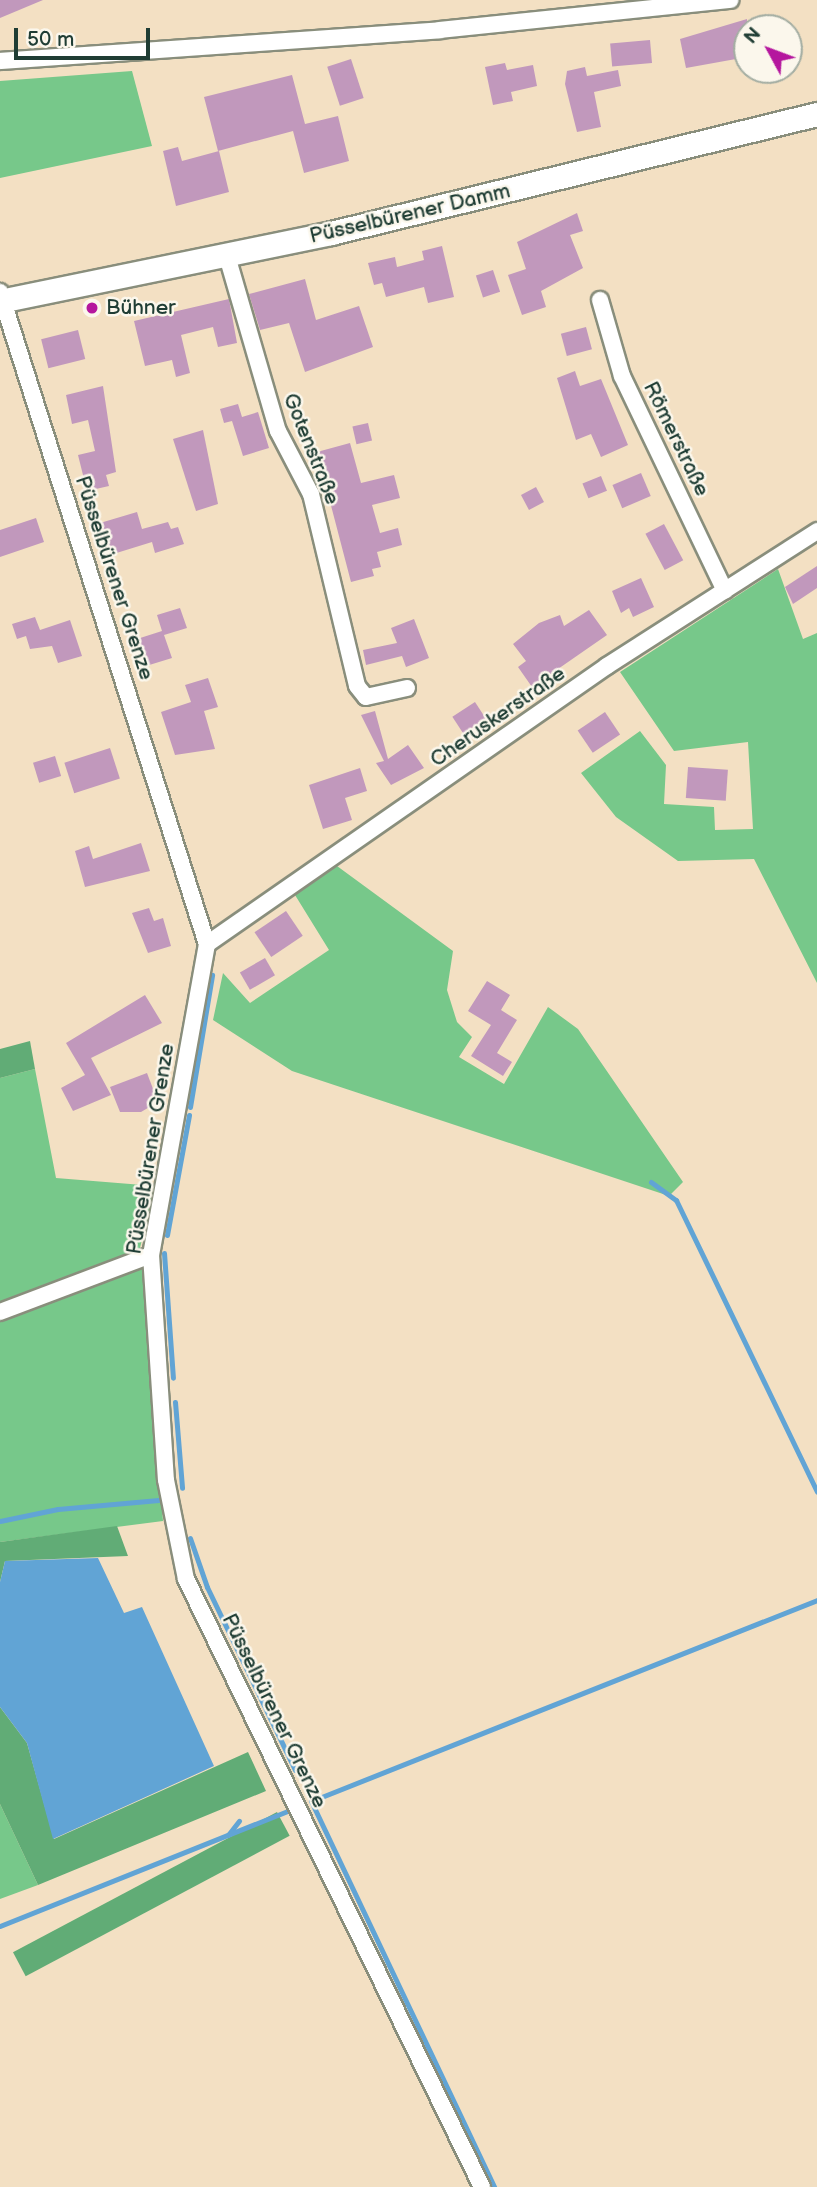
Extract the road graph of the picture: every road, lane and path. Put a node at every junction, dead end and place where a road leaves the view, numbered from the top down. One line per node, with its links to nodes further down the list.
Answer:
1 (730, 0): 2 (street)
2 (666, 3): 3 (street)
3 (0, 61)
4 (817, 114): 5 (main road, Püsselbürener Damm)
5 (227, 256): 6 (main road, Püsselbürener Damm); 10 (street, Gotenstraße)
6 (1, 297): 11 (street, Püsselbürener Grenze)
7 (600, 300): 9 (street, Römerstraße)
8 (817, 531): 9 (street, Cheruskerstraße)
9 (725, 591): 11 (street, Cheruskerstraße)
10 (407, 688)
11 (207, 944): 12 (street, Püsselbürener Grenze)
12 (151, 1255): 13 (street); 14 (street, Püsselbürener Grenze)
13 (0, 1312)
14 (482, 2187)

